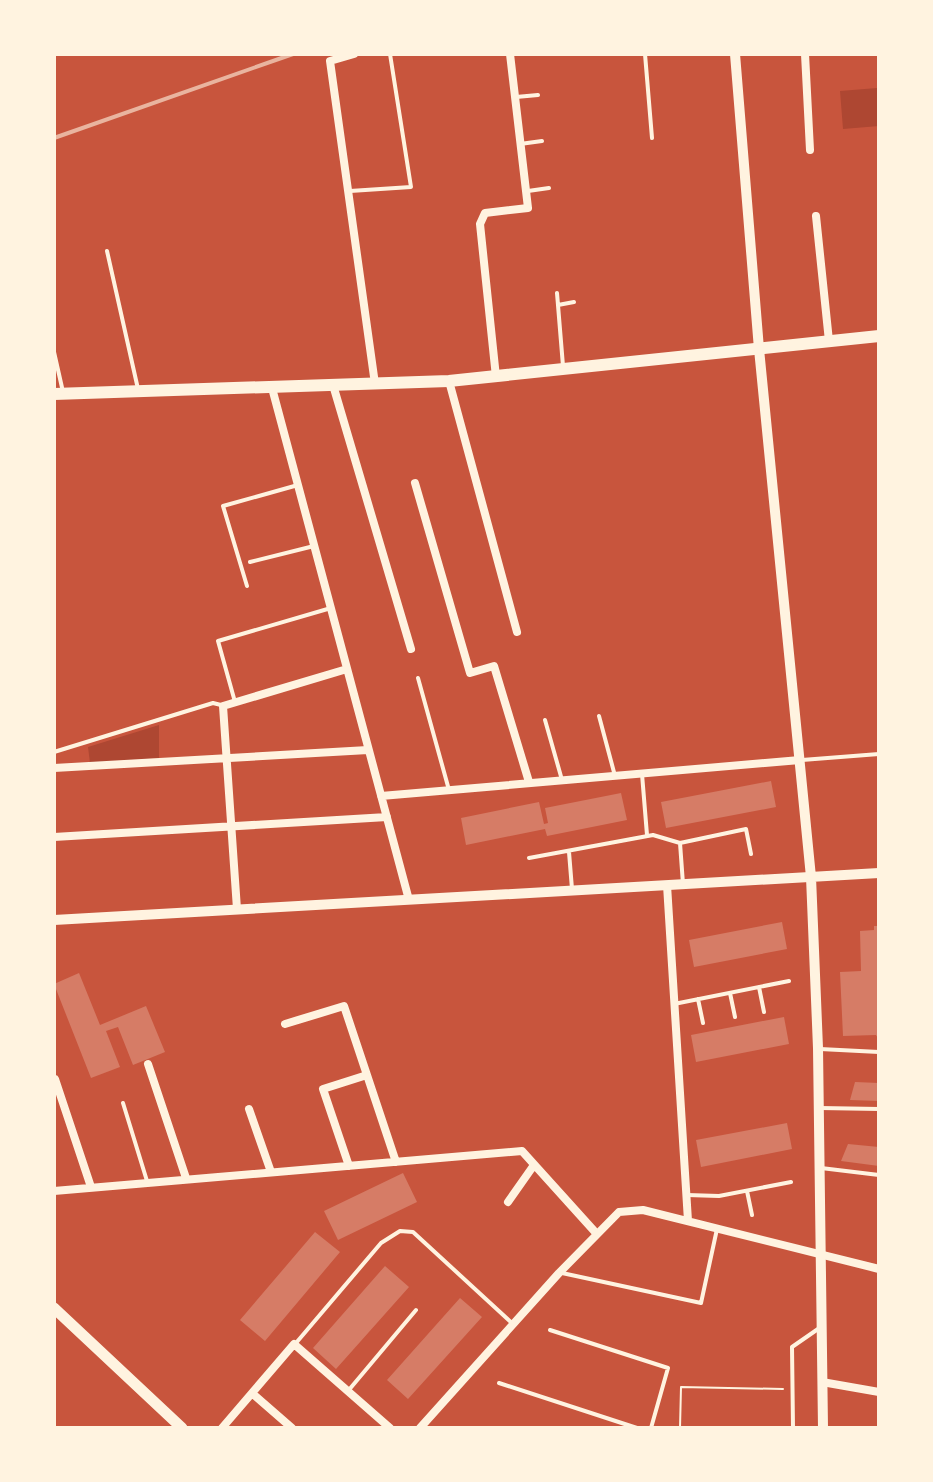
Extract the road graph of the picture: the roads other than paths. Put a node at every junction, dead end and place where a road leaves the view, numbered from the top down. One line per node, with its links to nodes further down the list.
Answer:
1 (354, 54): 15 (street)
2 (390, 54): 15 (lane)
3 (510, 54): 8 (street)
4 (645, 54): 9 (lane)
5 (735, 54): 23 (street)
6 (805, 54): 12 (street)
7 (538, 95): 8 (lane)
8 (515, 97): 11 (street)
9 (652, 138)
10 (542, 141): 11 (lane)
11 (520, 144): 14 (street)
12 (810, 150)
13 (549, 188): 14 (lane)
14 (526, 191): 26 (street)
15 (347, 192): 28 (street)
16 (816, 216): 22 (street)
17 (107, 251): 31 (lane)
18 (557, 293): 20 (lane)
19 (574, 302): 20 (lane)
20 (558, 305): 25 (lane)
21 (879, 336): 22 (main road)
22 (829, 341): 23 (main road)
23 (759, 349): 25 (main road); 51 (street)
24 (54, 352): 32 (lane)
25 (563, 369): 26 (main road)
26 (496, 377): 27 (main road)
27 (449, 381): 28 (main road); 39 (street)
28 (375, 384): 29 (main road)
29 (333, 385): 30 (main road); 40 (street)
30 (272, 388): 31 (main road); 34 (street)
31 (139, 392): 32 (main road)
32 (59, 394)
33 (415, 483): 56 (street)
34 (298, 485): 35 (street); 37 (lane)
35 (314, 546): 36 (lane); 38 (street)
36 (250, 562)
37 (247, 586)
38 (331, 608): 41 (street); 43 (lane)
39 (517, 632)
40 (411, 649)
41 (347, 669): 43 (street); 47 (street)
42 (418, 678): 57 (lane)
43 (235, 702): 44 (street)
44 (223, 706): 48 (lane); 50 (street)
45 (599, 716): 54 (lane)
46 (545, 720): 55 (lane)
47 (368, 750): 50 (street); 58 (street)
48 (54, 752)
49 (879, 754): 51 (lane)
50 (226, 758): 52 (street); 60 (street)
51 (800, 760): 53 (street); 68 (street)
52 (54, 768)
53 (642, 774): 54 (street); 61 (lane)
54 (615, 776): 55 (street)
55 (562, 780): 56 (street)
56 (529, 782): 57 (street)
57 (449, 790): 58 (street)
58 (381, 796): 59 (street)
59 (387, 817): 60 (street); 72 (street)
60 (231, 827): 62 (street); 73 (street)
61 (647, 836): 63 (lane); 64 (lane)
62 (54, 837)
63 (680, 843): 65 (lane); 69 (lane)
64 (569, 852): 66 (lane); 71 (lane)
65 (751, 854)
66 (529, 858)
67 (879, 873): 68 (street)
68 (811, 877): 69 (street); 84 (street)
69 (683, 884): 70 (street)
70 (667, 885): 71 (street); 79 (street)
71 (572, 890): 72 (street)
72 (409, 900): 73 (street)
73 (237, 909): 74 (street)
74 (54, 920)
75 (789, 981): 76 (lane)
76 (759, 987): 77 (lane); 80 (lane)
77 (730, 993): 78 (lane); 81 (lane)
78 (698, 999): 79 (lane); 82 (lane)
79 (674, 1004): 105 (street)
80 (764, 1012)
81 (735, 1017)
82 (703, 1023)
83 (285, 1024): 87 (street)
84 (818, 1048): 85 (lane); 90 (street)
85 (879, 1052)
86 (148, 1064): 99 (street)
87 (367, 1075): 93 (street); 95 (street)
88 (55, 1079): 102 (street)
89 (123, 1103): 100 (lane)
90 (818, 1108): 92 (lane); 96 (street)
91 (249, 1109): 97 (street)
92 (879, 1109)
93 (396, 1162): 94 (street); 95 (street)
94 (534, 1165): 106 (street); 110 (street)
95 (349, 1166): 97 (street)
96 (819, 1168): 98 (lane); 111 (street)
97 (271, 1172): 99 (street)
98 (879, 1175)
99 (186, 1178): 100 (street)
100 (148, 1181): 102 (street)
101 (791, 1182): 104 (lane)
102 (91, 1187): 103 (street)
103 (54, 1191)
104 (747, 1191): 105 (lane); 107 (lane)
105 (686, 1195): 108 (street)
106 (508, 1202)
107 (752, 1215)
108 (688, 1221): 109 (street); 110 (street)
109 (717, 1229): 111 (street); 113 (lane)
110 (596, 1233): 113 (street)
111 (821, 1256): 112 (street); 117 (street)
112 (879, 1269)
113 (559, 1273): 116 (street)
114 (54, 1308): 125 (main road)
115 (416, 1310): 122 (lane)
116 (513, 1324): 119 (lane); 129 (street)
117 (821, 1329): 120 (street); 132 (lane)
118 (550, 1330): 131 (lane)
119 (294, 1344): 122 (street); 124 (street)
120 (822, 1382): 123 (street); 133 (street)
121 (499, 1383): 130 (lane)
122 (348, 1391): 128 (street)
123 (879, 1392)
124 (253, 1394): 126 (street); 127 (street)
125 (182, 1428)
126 (222, 1428)
127 (292, 1428)
128 (390, 1428)
129 (420, 1428)
130 (637, 1428)
131 (651, 1428)
132 (793, 1428)
133 (823, 1428)

